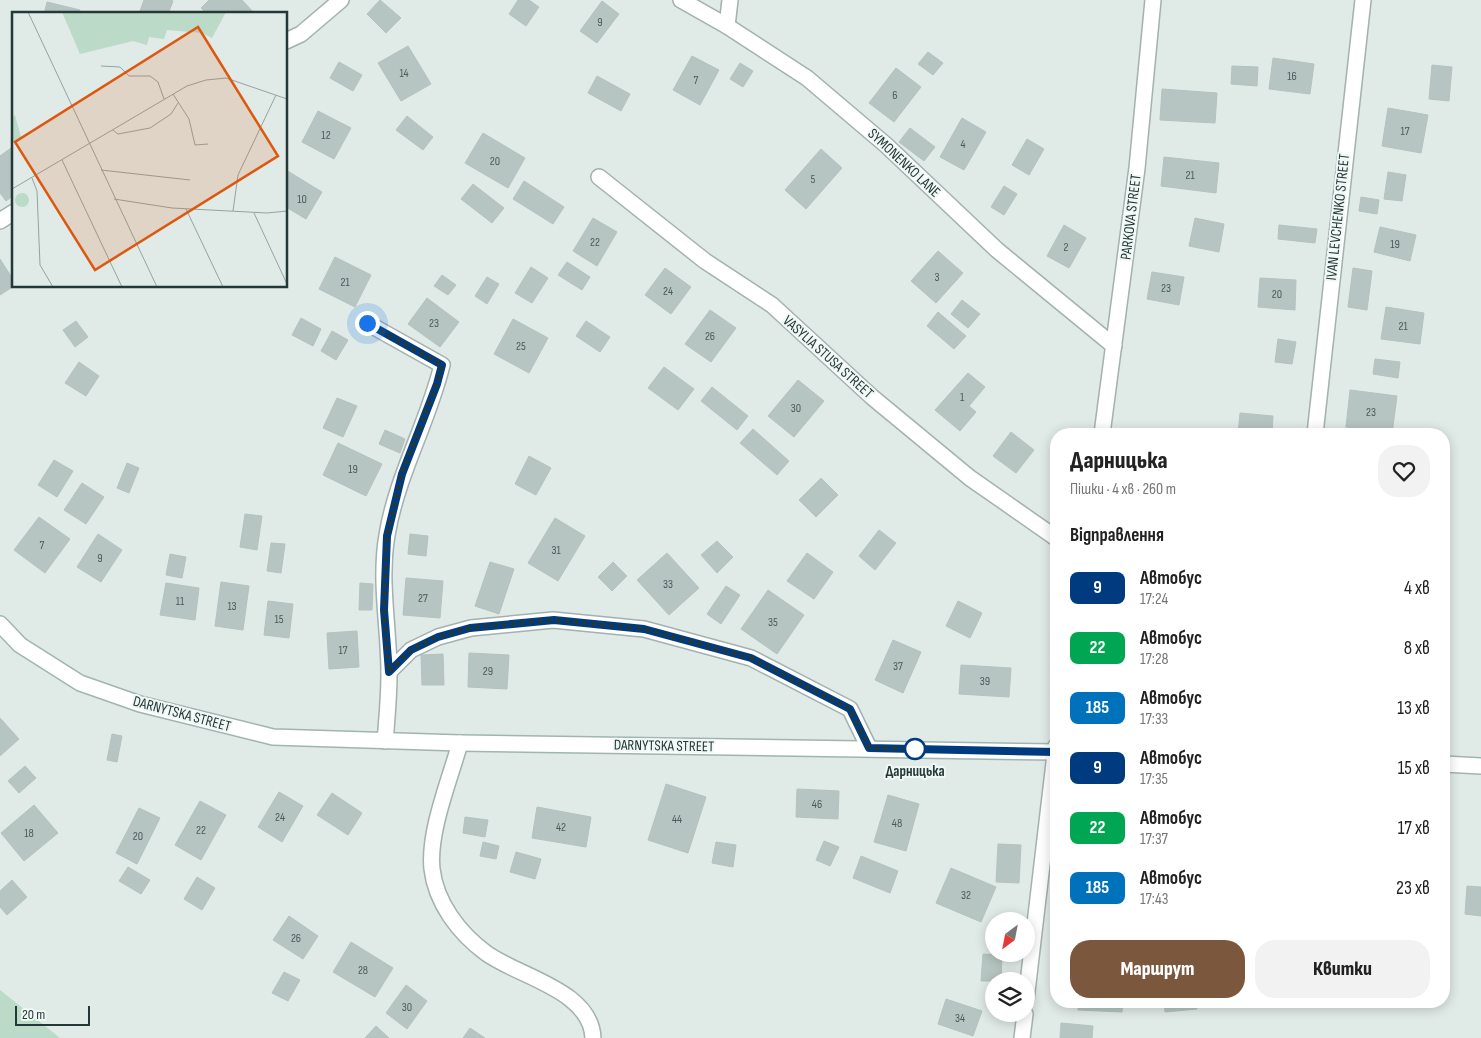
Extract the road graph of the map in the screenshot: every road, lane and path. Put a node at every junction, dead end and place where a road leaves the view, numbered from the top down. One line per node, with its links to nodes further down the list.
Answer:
1 (342, 0): 7 (street)
2 (681, 0): 6 (street, SYMONENKO LANE)
3 (730, 0): 6 (street)
4 (1153, 0): 12 (street, PARKOVA STREET)
5 (1363, 0): 14 (street, IVAN LEVCHENKO STREET)
6 (727, 26): 12 (street, SYMONENKO LANE)
7 (288, 40)
8 (599, 177): 15 (street, VASYLIA STUSA STREET)
9 (12, 213): 10 (street)
10 (0, 221)
11 (367, 323): 17 (street)
12 (1114, 346): 13 (street, PARKOVA STREET)
13 (1103, 428)
14 (1317, 428)
15 (1050, 534)
16 (0, 624): 18 (street, DARNYTSKA STREET)
17 (389, 672): 18 (street); 20 (street)
18 (385, 741): 19 (street, DARNYTSKA STREET)
19 (460, 743): 20 (street, DARNYTSKA STREET); 27 (street)
20 (869, 748): 21 (street, DARNYTSKA STREET)
21 (1050, 750)
22 (1450, 764): 23 (street)
23 (1481, 766)
24 (1050, 800): 25 (street)
25 (1029, 972)
26 (1024, 1022): 28 (street)
27 (594, 1038)
28 (1022, 1038)

